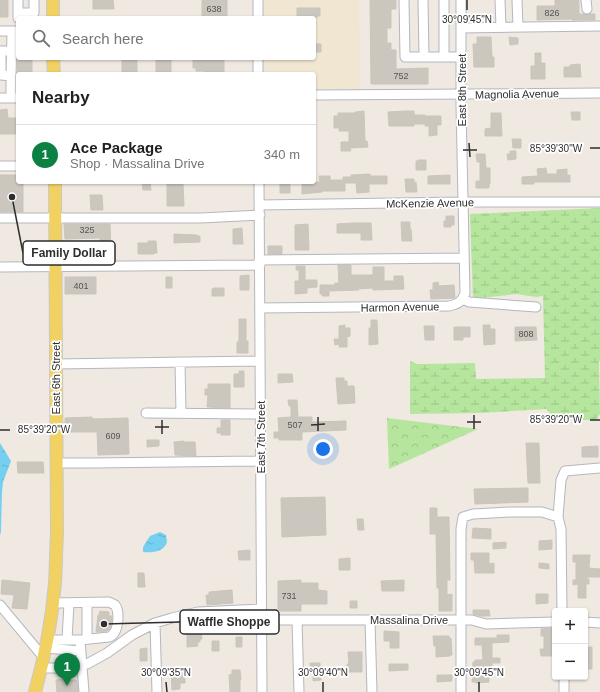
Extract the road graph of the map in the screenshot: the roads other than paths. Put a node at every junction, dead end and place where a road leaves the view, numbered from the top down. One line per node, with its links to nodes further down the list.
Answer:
1 (18, 0): 11 (street)
2 (34, 0): 11 (street)
3 (53, 0): 12 (main road)
4 (258, 0): 13 (street)
5 (404, 0): 20 (street)
6 (423, 0): 20 (street)
7 (444, 0): 21 (street)
8 (461, 0): 16 (street, East 8th Street)
9 (500, 0): 17 (street)
10 (517, 0): 15 (street)
11 (18, 16)
12 (53, 16)
13 (258, 16)
14 (600, 26): 15 (street)
15 (518, 27): 17 (street)
16 (461, 28): 17 (street); 22 (street, East 8th Street)
17 (500, 28)
18 (0, 31): 19 (street)
19 (15, 31): 31 (street)
20 (424, 57): 21 (street)
21 (444, 57): 22 (street)
22 (461, 57): 28 (street, East 8th Street)
23 (53, 60): 25 (main road)
24 (258, 60): 26 (street)
25 (54, 72)
26 (258, 72)
27 (600, 93): 28 (street, Magnolia Avenue)
28 (461, 94): 29 (street, Magnolia Avenue); 36 (street, East 8th Street)
29 (316, 95)
30 (0, 98): 31 (street)
31 (15, 98)
32 (0, 166): 33 (street)
33 (16, 166)
34 (54, 184): 41 (main road, East 6th Street)
35 (259, 184): 38 (street, East 7th Street)
36 (463, 202): 37 (street, McKenzie Avenue); 38 (street, McKenzie Avenue); 42 (street, East 8th Street)
37 (600, 202)
38 (260, 205): 39 (street, East 7th Street)
39 (260, 215): 41 (street); 43 (street, East 7th Street)
40 (0, 218): 41 (street)
41 (55, 218): 45 (main road, East 6th Street)
42 (464, 258): 43 (street); 46 (street, East 8th Street)
43 (259, 262): 45 (street); 48 (street, East 7th Street)
44 (0, 267): 45 (street)
45 (55, 267): 51 (main road, East 6th Street)
46 (463, 299): 47 (street); 48 (street, Harmon Avenue)
47 (536, 307)
48 (260, 308): 49 (street, East 7th Street)
49 (260, 361): 50 (street); 54 (street, East 7th Street)
50 (180, 362): 51 (street); 53 (street)
51 (56, 364): 56 (main road, East 6th Street)
52 (146, 413): 53 (street)
53 (181, 413): 54 (street)
54 (260, 414): 55 (street, East 7th Street)
55 (261, 461): 56 (street); 64 (street, East 7th Street)
56 (56, 463): 59 (main road, East 6th Street)
57 (600, 468): 58 (street)
58 (558, 517): 63 (street); 68 (street)
59 (53, 603): 60 (street); 76 (main road, East 6th Street)
60 (69, 603): 61 (street); 74 (street)
61 (87, 603): 73 (street); 73 (street)
62 (0, 605): 76 (street)
63 (562, 608)
64 (262, 609): 65 (street, East 7th Street); 71 (street)
65 (262, 620): 66 (street, Massalina Drive); 82 (street, East 7th Street)
66 (297, 620): 67 (street, Massalina Drive); 83 (street)
67 (370, 620): 68 (street, Massalina Drive); 84 (street)
68 (461, 620): 69 (street, Massalina Drive); 85 (street)
69 (552, 622)
70 (588, 622): 72 (street)
71 (155, 623): 77 (street); 81 (street)
72 (600, 623)
73 (84, 638): 74 (street); 75 (street)
74 (67, 640): 76 (street)
75 (80, 651): 76 (street); 77 (street)
76 (45, 654): 77 (street); 79 (main road, East 6th Street)
77 (81, 666): 80 (street)
78 (564, 680): 86 (street)
79 (35, 692)
80 (84, 692)
81 (157, 692)
82 (262, 692)
83 (299, 692)
84 (372, 692)
85 (461, 692)
86 (564, 692)

